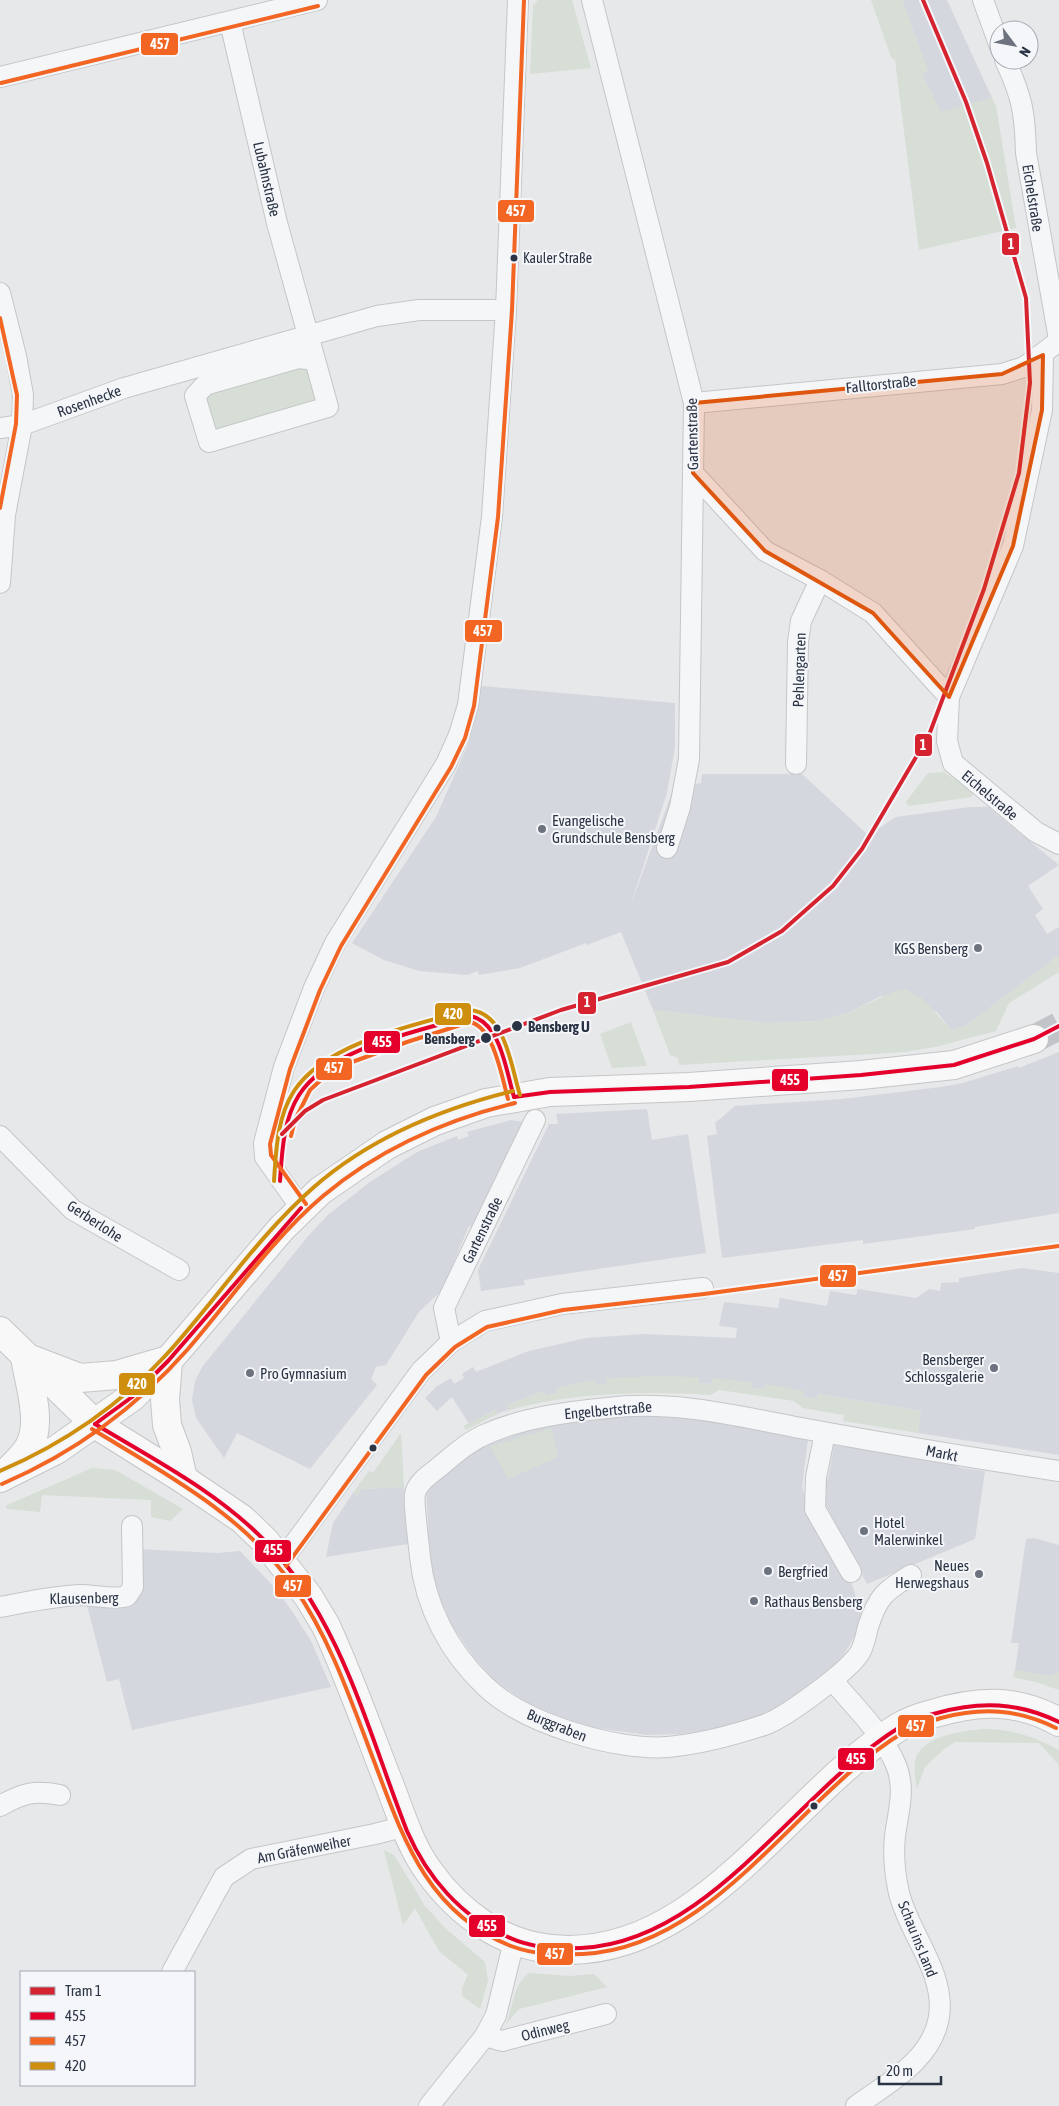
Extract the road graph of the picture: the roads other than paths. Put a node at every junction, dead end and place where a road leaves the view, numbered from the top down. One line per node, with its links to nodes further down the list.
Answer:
1 (317, 0): 6 (street)
2 (518, 0): 10 (street)
3 (592, 0): 15 (street, Gartenstraße)
4 (983, 0): 5 (street)
5 (990, 20)
6 (230, 22): 8 (street); 11 (street, Lubahnstraße)
7 (1010, 70): 12 (street, Eichelstraße)
8 (0, 77)
9 (0, 293): 16 (street)
10 (506, 310): 11 (street, Rosenhecke); 28 (street)
11 (310, 335): 14 (street); 16 (street, Rosenhecke)
12 (1059, 340): 13 (street, Falltorstraße)
13 (1043, 355): 15 (street, Falltorstraße); 21 (street, Eichelstraße)
14 (315, 360): 14 (street)
15 (694, 403): 18 (street, Gartenstraße)
16 (22, 425): 17 (street, Rosenhecke); 20 (street)
17 (0, 428)
18 (693, 473): 19 (street); 24 (street, Gartenstraße)
19 (820, 580): 21 (street); 22 (street, Pehlengarten)
20 (0, 583)
21 (949, 697): 23 (street, Eichelstraße)
22 (796, 764)
23 (1059, 844)
24 (667, 848)
25 (1034, 1039): 28 (main road)
26 (535, 1120): 32 (street, Gartenstraße)
27 (0, 1136): 29 (street, Gerberlohe)
28 (301, 1208): 34 (main road)
29 (179, 1270)
30 (703, 1288): 32 (street)
31 (0, 1331): 33 (main road)
32 (451, 1342): 42 (street)
33 (25, 1357): 34 (main road); 35 (main road); 38 (main road)
34 (168, 1360): 35 (main road); 39 (main road)
35 (94, 1424): 38 (main road); 39 (main road)
36 (825, 1433): 37 (street, Markt); 40 (street, Engelbertstraße); 43 (street)
37 (1059, 1471)
38 (1, 1478)
39 (183, 1479): 42 (main road)
40 (415, 1493): 46 (street, Burggraben)
41 (132, 1526): 45 (street, Klausenberg)
42 (282, 1562): 51 (main road)
43 (851, 1572)
44 (910, 1575): 46 (street, Burggraben)
45 (0, 1607)
46 (833, 1681): 48 (street)
47 (1059, 1722): 48 (main road)
48 (882, 1740): 52 (main road); 57 (street, Schau ins Land)
49 (60, 1795): 50 (street)
50 (0, 1806)
51 (406, 1826): 52 (main road); 53 (street, Am Gräfenweiher)
52 (514, 1941): 55 (street)
53 (173, 1971)
54 (606, 2014): 55 (street, Odinweg)
55 (485, 2036): 56 (street)
56 (429, 2106)
57 (856, 2106)

